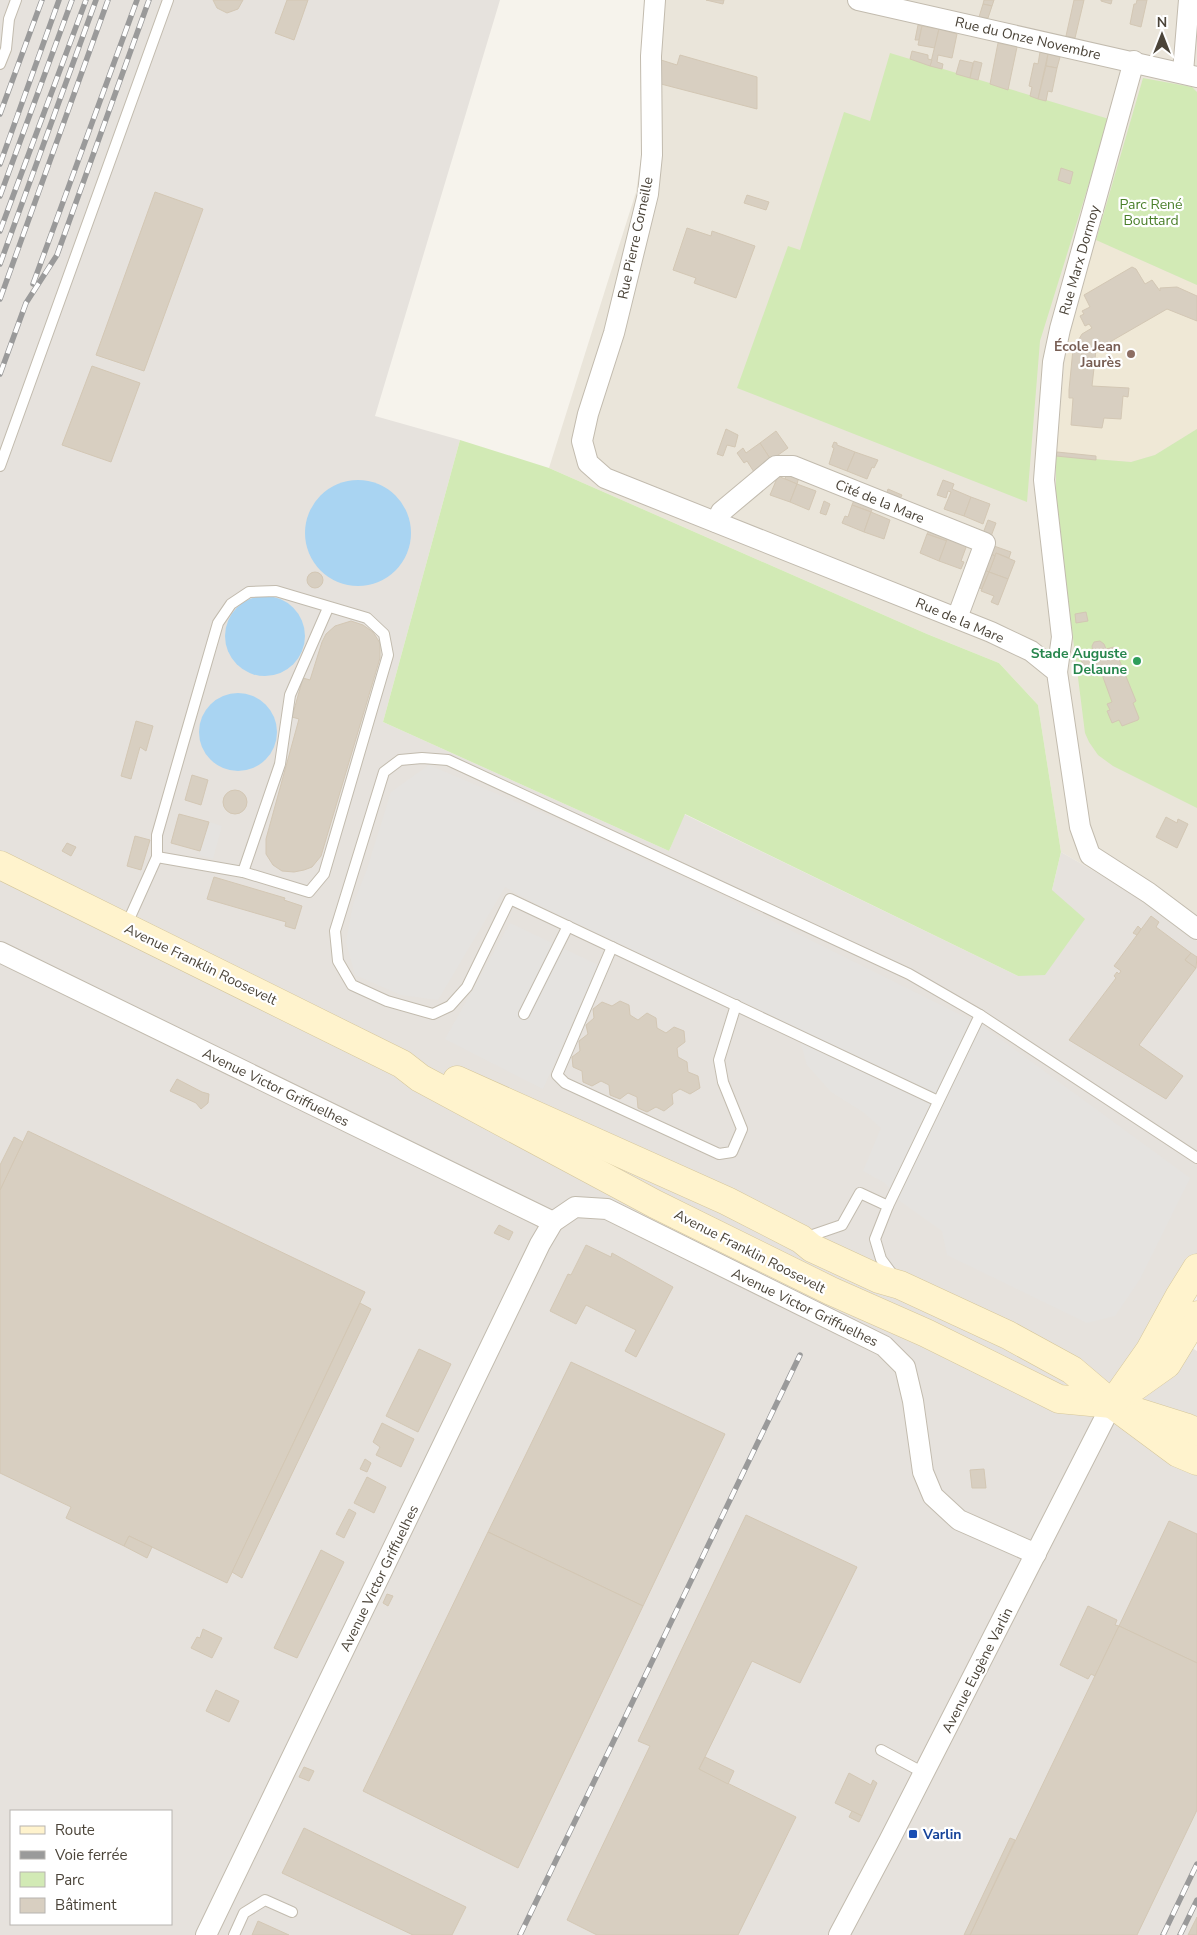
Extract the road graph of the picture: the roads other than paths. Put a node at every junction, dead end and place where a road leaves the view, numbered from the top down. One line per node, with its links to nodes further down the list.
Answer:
1 (16, 0): 7 (lane)
2 (168, 0): 10 (lane)
3 (654, 0): 9 (street, Rue Pierre Corneille)
4 (858, 0): 6 (street, Rue du Onze Novembre)
5 (1189, 0): 8 (street)
6 (1134, 62): 8 (street, Rue du Onze Novembre); 14 (street, Rue Marx Dormoy)
7 (0, 64)
8 (1190, 74)
9 (582, 441): 11 (street, Rue de la Mare)
10 (0, 466)
11 (716, 522): 13 (street, Rue de la Mare); 13 (street, Cité de la Mare)
12 (328, 608): 15 (lane); 17 (lane); 17 (lane)
13 (957, 618): 14 (street, Rue de la Mare)
14 (1057, 672): 20 (street)
15 (156, 857): 17 (lane); 19 (lane)
16 (0, 865): 19 (main road, Avenue Franklin Roosevelt)
17 (243, 872)
18 (568, 926): 21 (lane); 24 (lane); 25 (lane)
19 (125, 927): 26 (main road, Avenue Franklin Roosevelt)
20 (1197, 929)
21 (612, 947): 23 (lane); 23 (lane)
22 (0, 952): 30 (street, Avenue Victor Griffuelhes)
23 (736, 1006): 27 (lane)
24 (524, 1014)
25 (980, 1015): 27 (lane); 28 (lane)
26 (402, 1064): 31 (main road, Avenue Franklin Roosevelt); 35 (main road, Avenue Franklin Roosevelt)
27 (938, 1101): 29 (lane)
28 (1197, 1158)
29 (888, 1206): 31 (lane); 33 (lane)
30 (553, 1222): 38 (street, Avenue Victor Griffuelhes); 42 (street, Avenue Victor Griffuelhes)
31 (801, 1239): 33 (main road, Avenue Franklin Roosevelt)
32 (1197, 1268): 35 (main road)
33 (900, 1284): 35 (main road, Avenue Franklin Roosevelt)
34 (1197, 1314): 35 (main road)
35 (1112, 1404): 36 (main road, Avenue Franklin Roosevelt); 37 (main road, Avenue Franklin Roosevelt); 38 (street, Avenue Eugène Varlin)
36 (1197, 1432)
37 (1197, 1460)
38 (1036, 1554): 40 (street, Avenue Eugène Varlin)
39 (881, 1750): 40 (lane)
40 (924, 1773): 44 (street, Avenue Eugène Varlin)
41 (292, 1912): 43 (lane)
42 (210, 1934)
43 (234, 1935)
44 (840, 1935)

